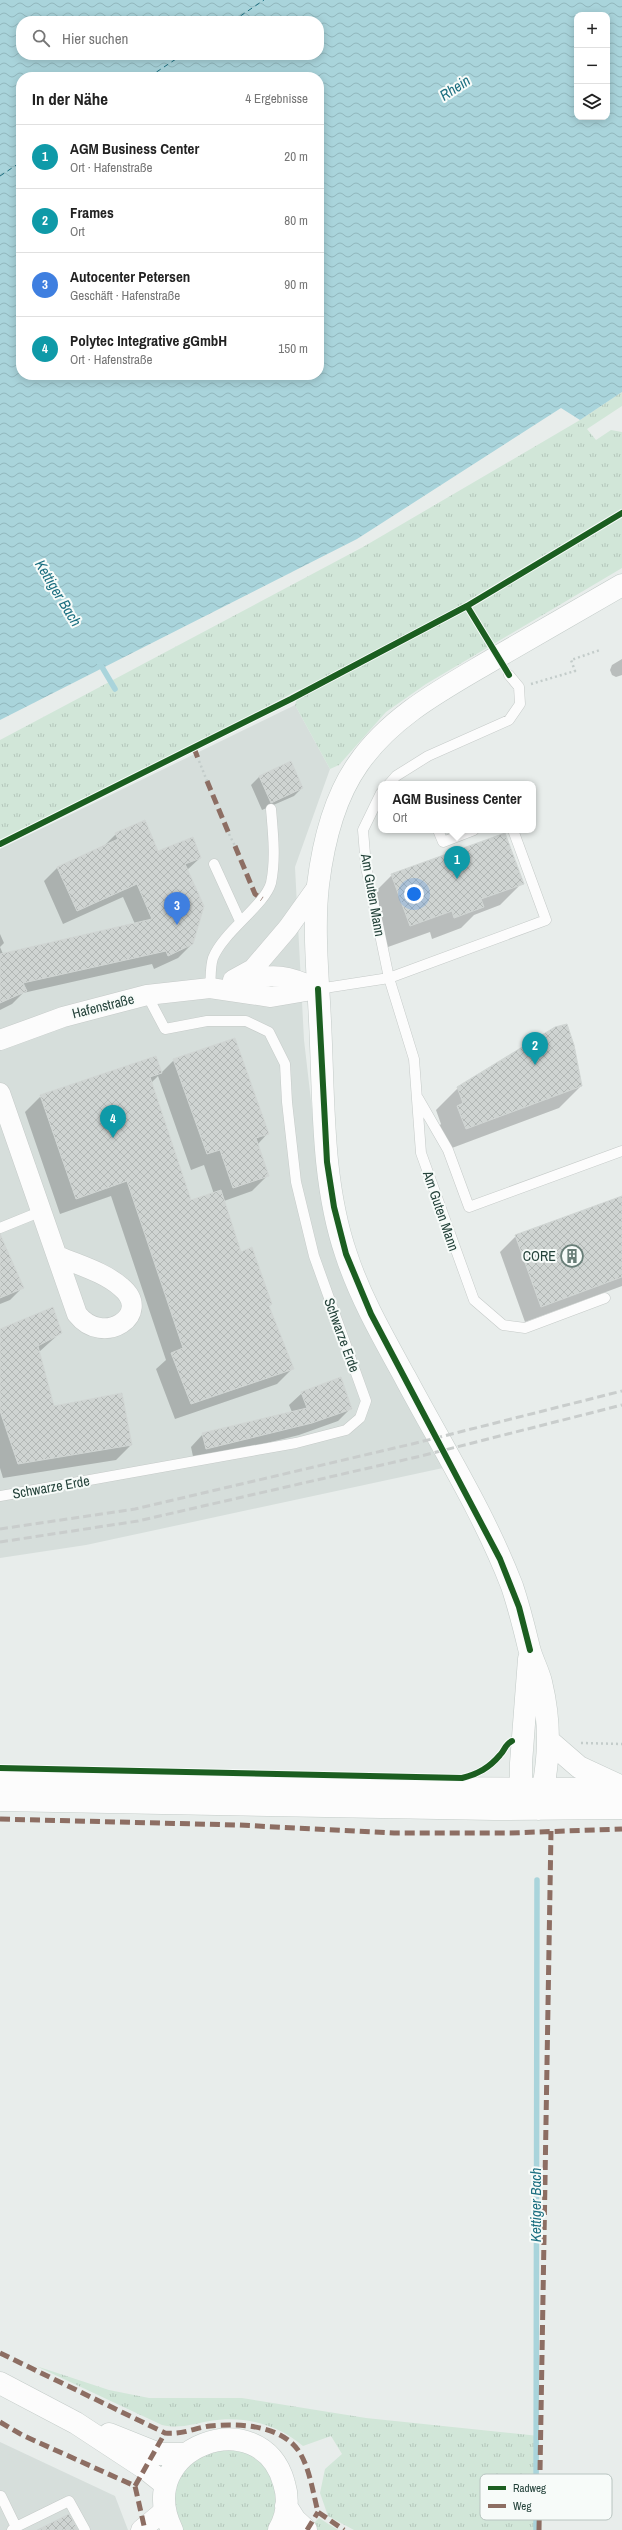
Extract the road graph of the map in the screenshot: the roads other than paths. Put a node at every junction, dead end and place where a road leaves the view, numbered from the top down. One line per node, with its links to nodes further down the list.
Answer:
1 (622, 585): 10 (street)
2 (510, 675): 3 (lane)
3 (392, 781)
4 (378, 799): 12 (lane, Am Guten Mann)
5 (271, 809): 11 (lane)
6 (439, 833): 7 (lane)
7 (466, 833)
8 (515, 833): 12 (lane)
9 (214, 864): 11 (lane)
10 (318, 886): 13 (street, Hafenstraße); 15 (street)
11 (240, 921): 14 (lane)
12 (389, 978): 15 (lane); 19 (lane, Am Guten Mann)
13 (233, 980): 14 (street, Hafenstraße); 15 (street, Hafenstraße)
14 (210, 988): 15 (street, Hafenstraße); 16 (street, Hafenstraße)
15 (318, 989): 26 (street)
16 (147, 995): 17 (street, Hafenstraße); 25 (lane, Schwarze Erde)
17 (0, 1040)
18 (0, 1093): 21 (street)
19 (417, 1096): 20 (lane); 24 (lane, Am Guten Mann)
20 (622, 1151)
21 (42, 1211): 22 (lane); 23 (street)
22 (0, 1228)
23 (58, 1256)
24 (605, 1298)
25 (0, 1496)
26 (530, 1650): 27 (street); 30 (street)
27 (549, 1741): 29 (street); 30 (street)
28 (0, 1780): 30 (street)
29 (622, 1788): 30 (street)
30 (531, 1799): 31 (street); 32 (street)
31 (0, 1800)
32 (622, 1808)
33 (0, 2383): 34 (street)
34 (76, 2423): 35 (street); 36 (street)
35 (185, 2454): 36 (street); 38 (street)
36 (166, 2485): 39 (street)
37 (0, 2496): 40 (lane)
38 (286, 2506): 44 (street); 45 (street)
39 (165, 2510): 42 (street); 43 (street)
40 (14, 2528): 41 (lane)
41 (85, 2530)
42 (141, 2530)
43 (172, 2530)
44 (279, 2530)
45 (306, 2530)

